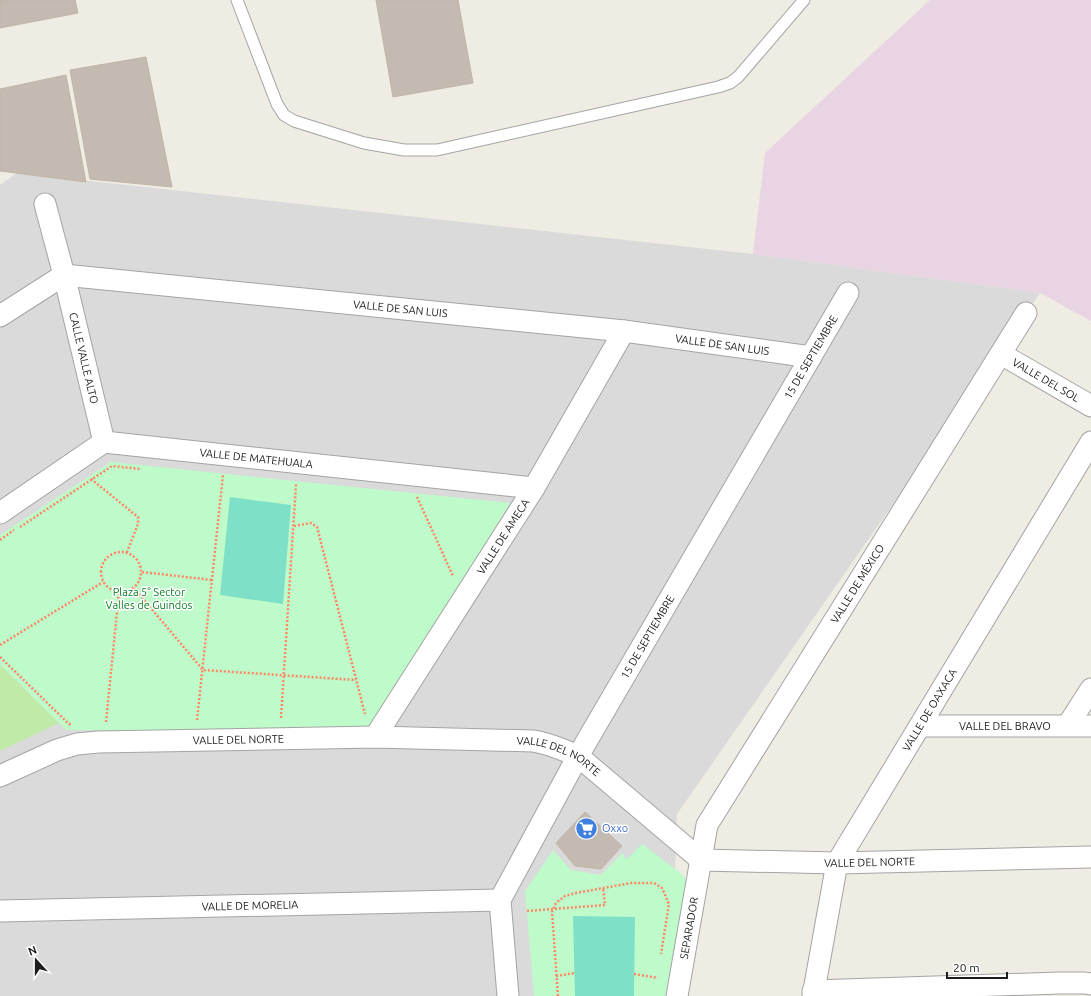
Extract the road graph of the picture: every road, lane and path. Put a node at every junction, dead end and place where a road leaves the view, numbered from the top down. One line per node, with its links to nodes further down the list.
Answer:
1 (237, 0): 2 (lane)
2 (804, 0)
3 (45, 204): 4 (street, CALLE VALLE ALTO)
4 (64, 275): 7 (street); 8 (street, VALLE DE SAN LUIS); 12 (street, CALLE VALLE ALTO)
5 (848, 292): 10 (street, 15 DE SEPTIEMBRE)
6 (1026, 313): 9 (street, VALLE DE MÉXICO)
7 (0, 316)
8 (624, 331): 10 (street, VALLE DE SAN LUIS); 22 (street, VALLE DE AMECA)
9 (1001, 354): 11 (street, VALLE DEL SOL); 51 (street, VALLE DE MÉXICO)
10 (811, 357): 48 (street, 15 DE SEPTIEMBRE)
11 (1091, 406)
12 (104, 442): 22 (street, VALLE DE MATEHUALA); 24 (street)
13 (1091, 442): 44 (street, VALLE DE OAXACA)
14 (144, 469): 26 (path)
15 (223, 473): 29 (path)
16 (88, 477): 27 (path)
17 (222, 477): 18 (path)
18 (230, 478)
19 (297, 481): 25 (path)
20 (292, 484): 21 (path)
21 (300, 485)
22 (534, 488): 47 (street, VALLE DE AMECA)
23 (425, 497): 31 (path)
24 (0, 513)
25 (294, 526): 37 (path); 41 (path)
26 (0, 540)
27 (127, 552): 28 (path); 30 (path)
28 (142, 572): 29 (path); 32 (path)
29 (212, 580): 36 (path)
30 (103, 582): 33 (path); 34 (path)
31 (455, 582)
32 (134, 588): 33 (path); 36 (path)
33 (119, 592): 43 (path)
34 (0, 645)
35 (0, 657): 42 (path)
36 (203, 670): 37 (path); 40 (path)
37 (356, 680): 39 (path)
38 (1091, 690): 45 (street)
39 (366, 717)
40 (197, 723)
41 (281, 723)
42 (77, 724)
43 (100, 725)
44 (920, 726): 45 (street, VALLE DEL BRAVO); 52 (street, VALLE DE OAXACA)
45 (1068, 726): 46 (street, VALLE DEL BRAVO)
46 (1091, 726)
47 (375, 737): 48 (street, VALLE DEL NORTE); 49 (street, VALLE DEL NORTE)
48 (578, 756): 51 (street, VALLE DEL NORTE); 54 (street, 15 DE SEPTIEMBRE)
49 (0, 776)
50 (1091, 857): 52 (street, VALLE DEL NORTE)
51 (702, 860): 52 (street, VALLE DEL NORTE); 68 (street, SEPARADOR)
52 (837, 863): 65 (street, VALLE DE OAXACA)
53 (603, 888): 56 (path); 57 (path); 61 (path)
54 (500, 900): 55 (street, VALLE DE MORELIA); 66 (street)
55 (0, 911)
56 (527, 911)
57 (661, 956)
58 (659, 970): 62 (path)
59 (575, 973): 61 (path)
60 (634, 974): 62 (path)
61 (556, 976): 67 (path)
62 (658, 978): 63 (path)
63 (657, 984)
64 (1091, 984): 65 (street)
65 (813, 994)
66 (508, 996)
67 (558, 996)
68 (677, 996)

